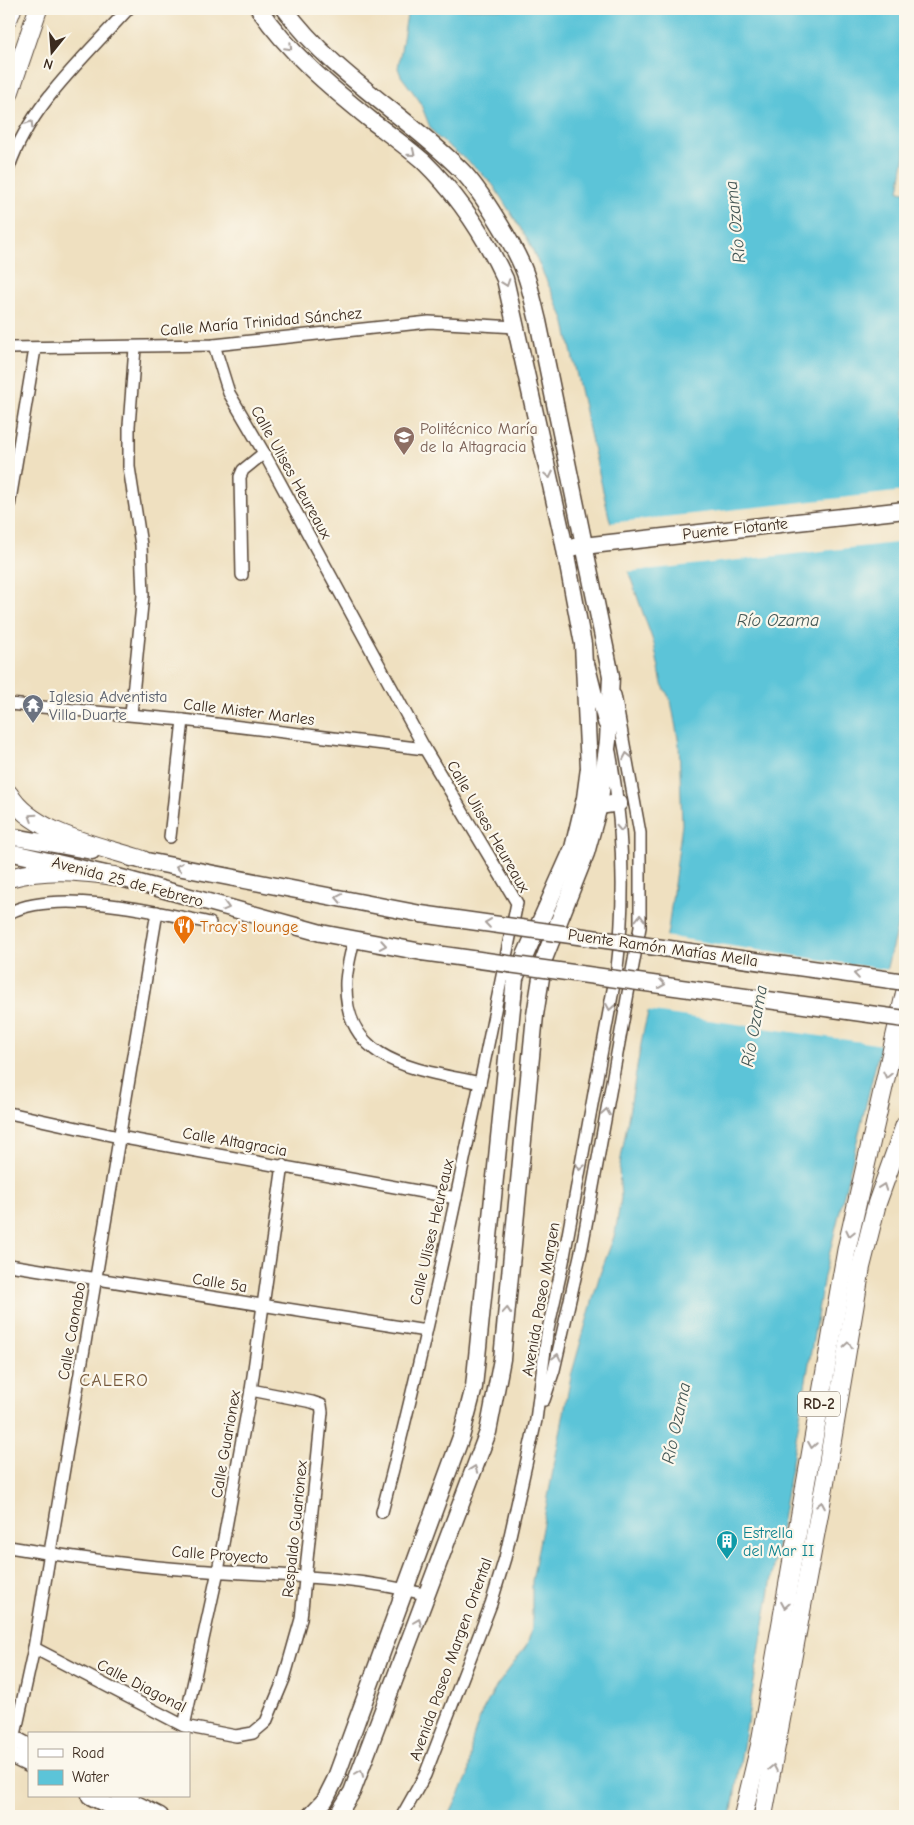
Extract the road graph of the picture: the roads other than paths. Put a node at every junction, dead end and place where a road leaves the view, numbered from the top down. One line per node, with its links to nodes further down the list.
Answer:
1 (12, 9): 6 (main road)
2 (38, 9): 7 (main road)
3 (128, 9): 8 (street, one-way to 3)
4 (259, 9): 9 (main road, one-way to 9)
5 (285, 9): 17 (main road)
6 (9, 17)
7 (9, 94)
8 (9, 167)
9 (516, 327): 10 (street, Calle María Trinidad Sánchez); 18 (main road, one-way to 18)
10 (214, 345): 12 (street, Calle María Trinidad Sánchez); 14 (street, Calle Ulises Heureaux)
11 (9, 348): 13 (street, Calle María Trinidad Sánchez)
12 (135, 348): 13 (street, Calle María Trinidad Sánchez); 23 (street)
13 (35, 349): 15 (street)
14 (264, 453): 19 (street); 26 (street, Calle Ulises Heureaux)
15 (9, 506)
16 (905, 510): 17 (main road, Puente Flotante)
17 (583, 545): 18 (main road, Puente Flotante); 21 (main road)
18 (564, 548): 20 (main road)
19 (242, 575)
20 (583, 644): 25 (street, Avenida Paseo Margen); 61 (main road)
21 (611, 676): 25 (main road); 55 (street, Avenida Paseo Margen, one-way to 21)
22 (9, 704): 23 (street, Calle Mister Marles)
23 (130, 714): 24 (street, Calle Mister Marles)
24 (183, 720): 26 (street, Calle Mister Marles); 31 (street)
25 (608, 741): 28 (street, Avenida Paseo Margen); 29 (main road)
26 (425, 749): 44 (street, Calle Ulises Heureaux)
27 (9, 794): 33 (main road, one-way to 27)
28 (619, 803): 29 (main road); 55 (street, Avenida Paseo Margen, one-way to 55)
29 (599, 806): 62 (main road, one-way to 29)
30 (9, 836): 33 (main road, Avenida 25 de Febrero)
31 (170, 837)
32 (9, 852): 34 (main road, Avenida 25 de Febrero)
33 (142, 860): 38 (main road, Avenida 25 de Febrero, one-way to 33)
34 (114, 876): 35 (main road); 40 (main road, Avenida 25 de Febrero, one-way to 40)
35 (9, 878)
36 (157, 912): 37 (street); 39 (street); 47 (street, Calle Caonabo)
37 (9, 913)
38 (421, 914): 41 (main road, Puente Ramón Matías Mella, one-way to 38, bridge)
39 (210, 923)
40 (354, 939): 43 (main road, Avenida 25 de Febrero, one-way to 43, bridge); 44 (street)
41 (905, 982)
42 (905, 993): 75 (main road, RD-2, one-way to 75)
43 (905, 1019)
44 (480, 1082): 49 (street, Calle Ulises Heureaux)
45 (9, 1113): 47 (street, Calle Altagracia)
46 (905, 1124): 76 (main road, RD-2, one-way to 46)
47 (119, 1137): 48 (street, Calle Altagracia); 51 (street, Calle Caonabo)
48 (283, 1165): 49 (street, Calle Altagracia); 52 (street, Calle Guarionex)
49 (456, 1198): 53 (street, Calle Ulises Heureaux)
50 (9, 1265): 51 (street, Calle 5a)
51 (96, 1279): 52 (street, Calle 5a); 58 (street, Calle Caonabo)
52 (262, 1305): 53 (street, Calle 5a); 54 (street, Calle Guarionex)
53 (426, 1331): 56 (street, Calle Ulises Heureaux)
54 (252, 1390): 59 (street, Calle Guarionex); 60 (street, Respaldo Guarionex)
55 (536, 1420): 74 (street, Avenida Paseo Margen Oriental)
56 (382, 1512)
57 (9, 1547): 58 (street, Calle Proyecto)
58 (50, 1553): 59 (street, Calle Proyecto); 63 (street, Calle Caonabo)
59 (218, 1571): 60 (street, Calle Proyecto); 65 (street, Calle Guarionex)
60 (307, 1576): 61 (street, Calle Proyecto); 64 (street, Respaldo Guarionex)
61 (406, 1589): 62 (street, Calle Proyecto); 72 (main road)
62 (428, 1595): 73 (main road, one-way to 62)
63 (34, 1648): 65 (street, Calle Diagonal); 66 (street, Calle Caonabo)
64 (266, 1722): 65 (street, Calle Diagonal)
65 (184, 1726)
66 (14, 1746): 67 (main road)
67 (28, 1763)
68 (94, 1798): 70 (main road)
69 (124, 1798): 71 (main road)
70 (129, 1816)
71 (160, 1816)
72 (310, 1816)
73 (337, 1816)
74 (402, 1816)
75 (744, 1816)
76 (763, 1816)

